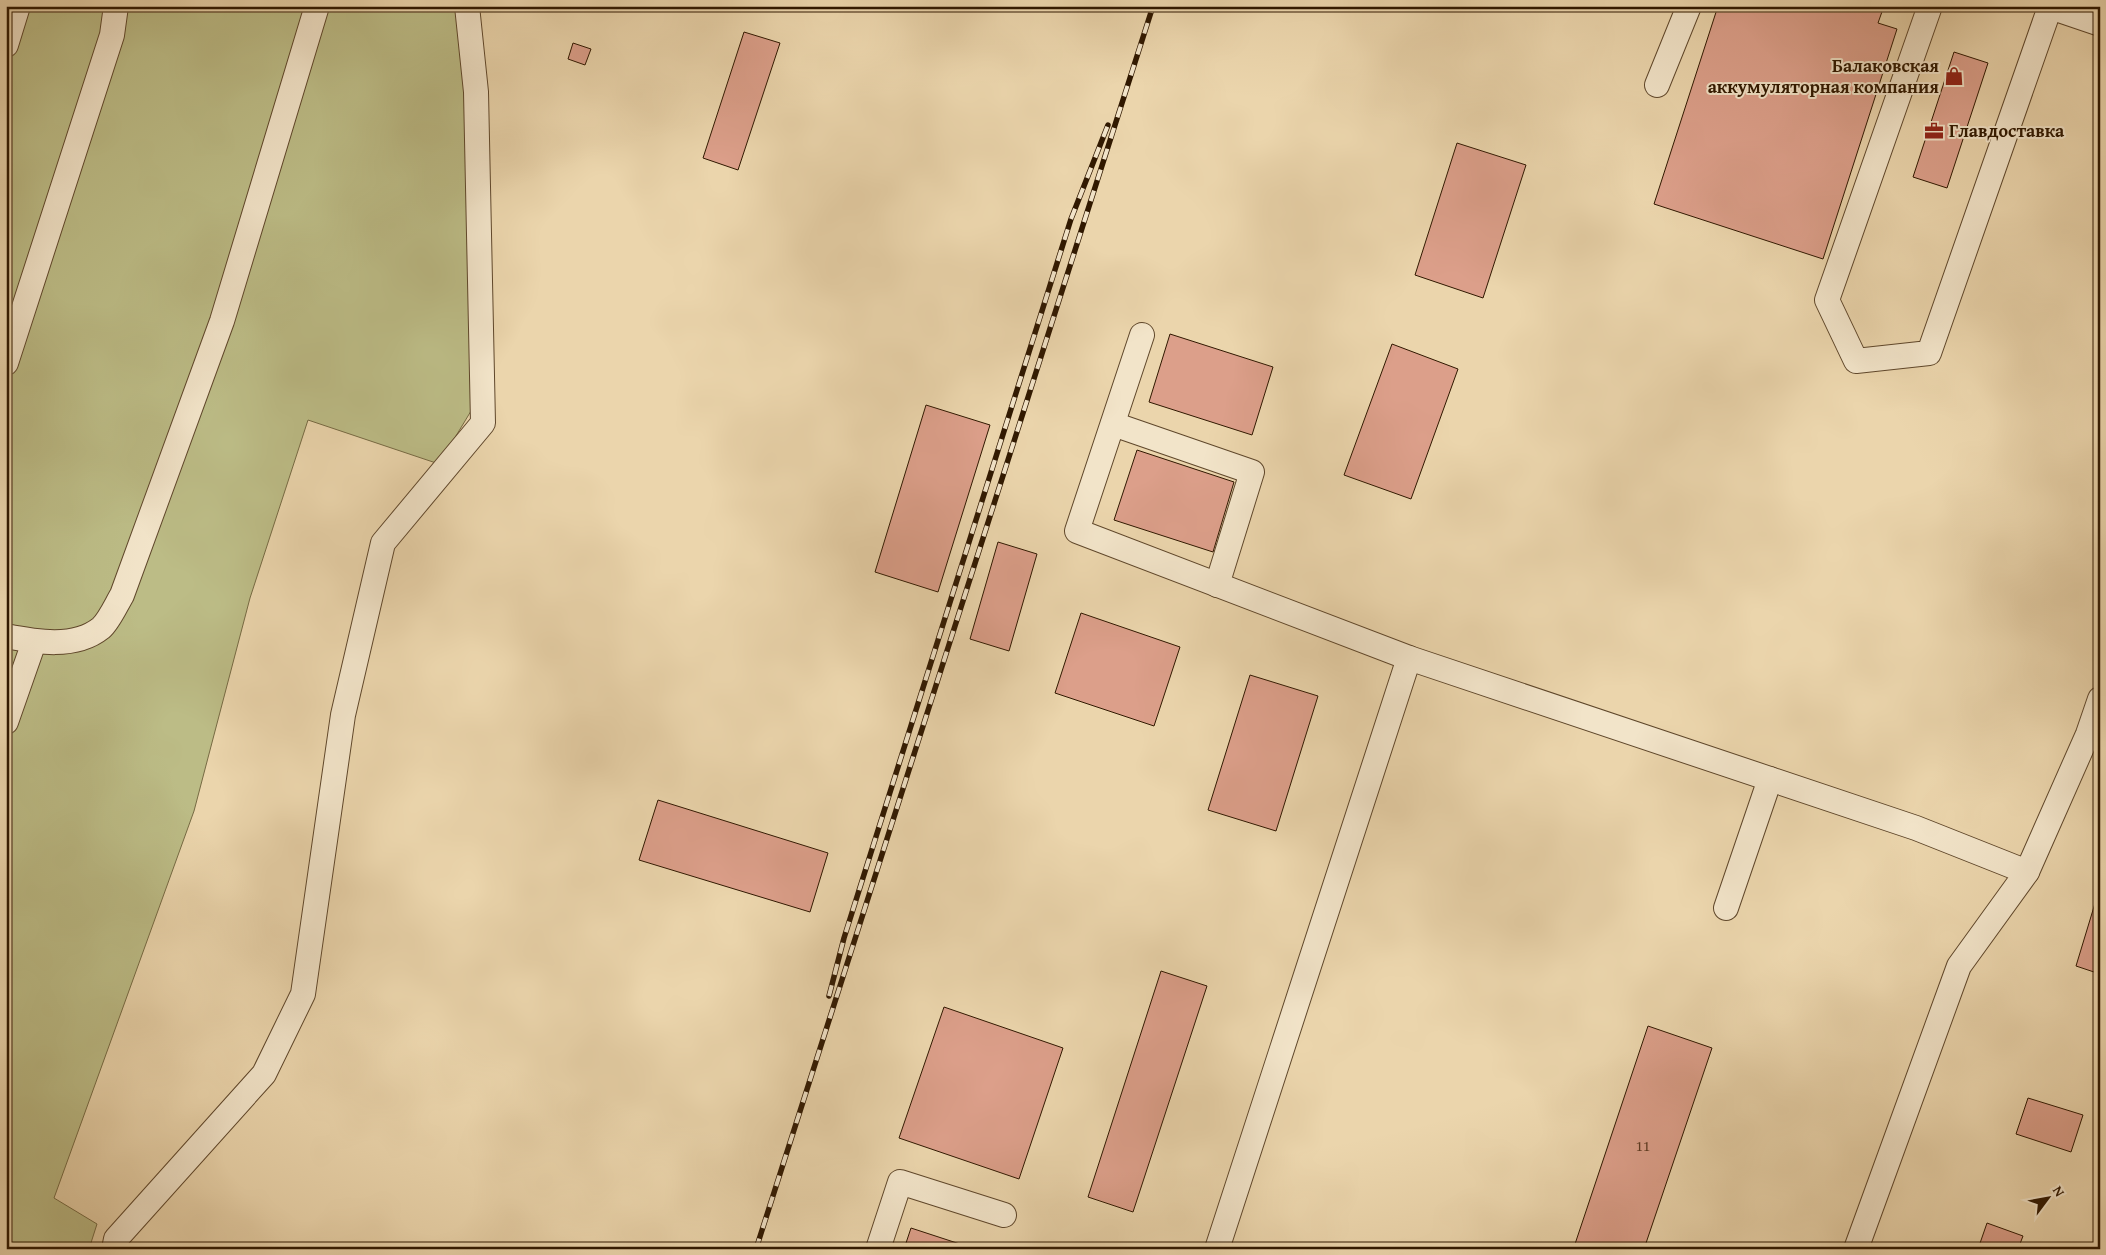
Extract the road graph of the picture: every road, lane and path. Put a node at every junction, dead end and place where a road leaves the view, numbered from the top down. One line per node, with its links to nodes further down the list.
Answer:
1 (18, 6): 9 (street)
2 (116, 6): 12 (street)
3 (317, 6): 16 (street)
4 (467, 6): 24 (street)
5 (1689, 6): 10 (street)
6 (1930, 6): 7 (street)
7 (2049, 7): 8 (street)
8 (2100, 24)
9 (6, 45)
10 (1657, 85)
11 (1142, 335): 13 (street)
12 (6, 363)
13 (1113, 424): 14 (street); 14 (street)
14 (1216, 585): 17 (street)
15 (6, 636): 16 (street)
16 (34, 642): 19 (street)
17 (1409, 658): 20 (street); 26 (street)
18 (2100, 699): 21 (street)
19 (6, 722)
20 (1770, 779): 21 (street); 22 (street)
21 (2027, 872): 27 (street)
22 (1726, 908)
23 (1004, 1215): 25 (street)
24 (114, 1249)
25 (878, 1249)
26 (1217, 1249)
27 (1856, 1249)

